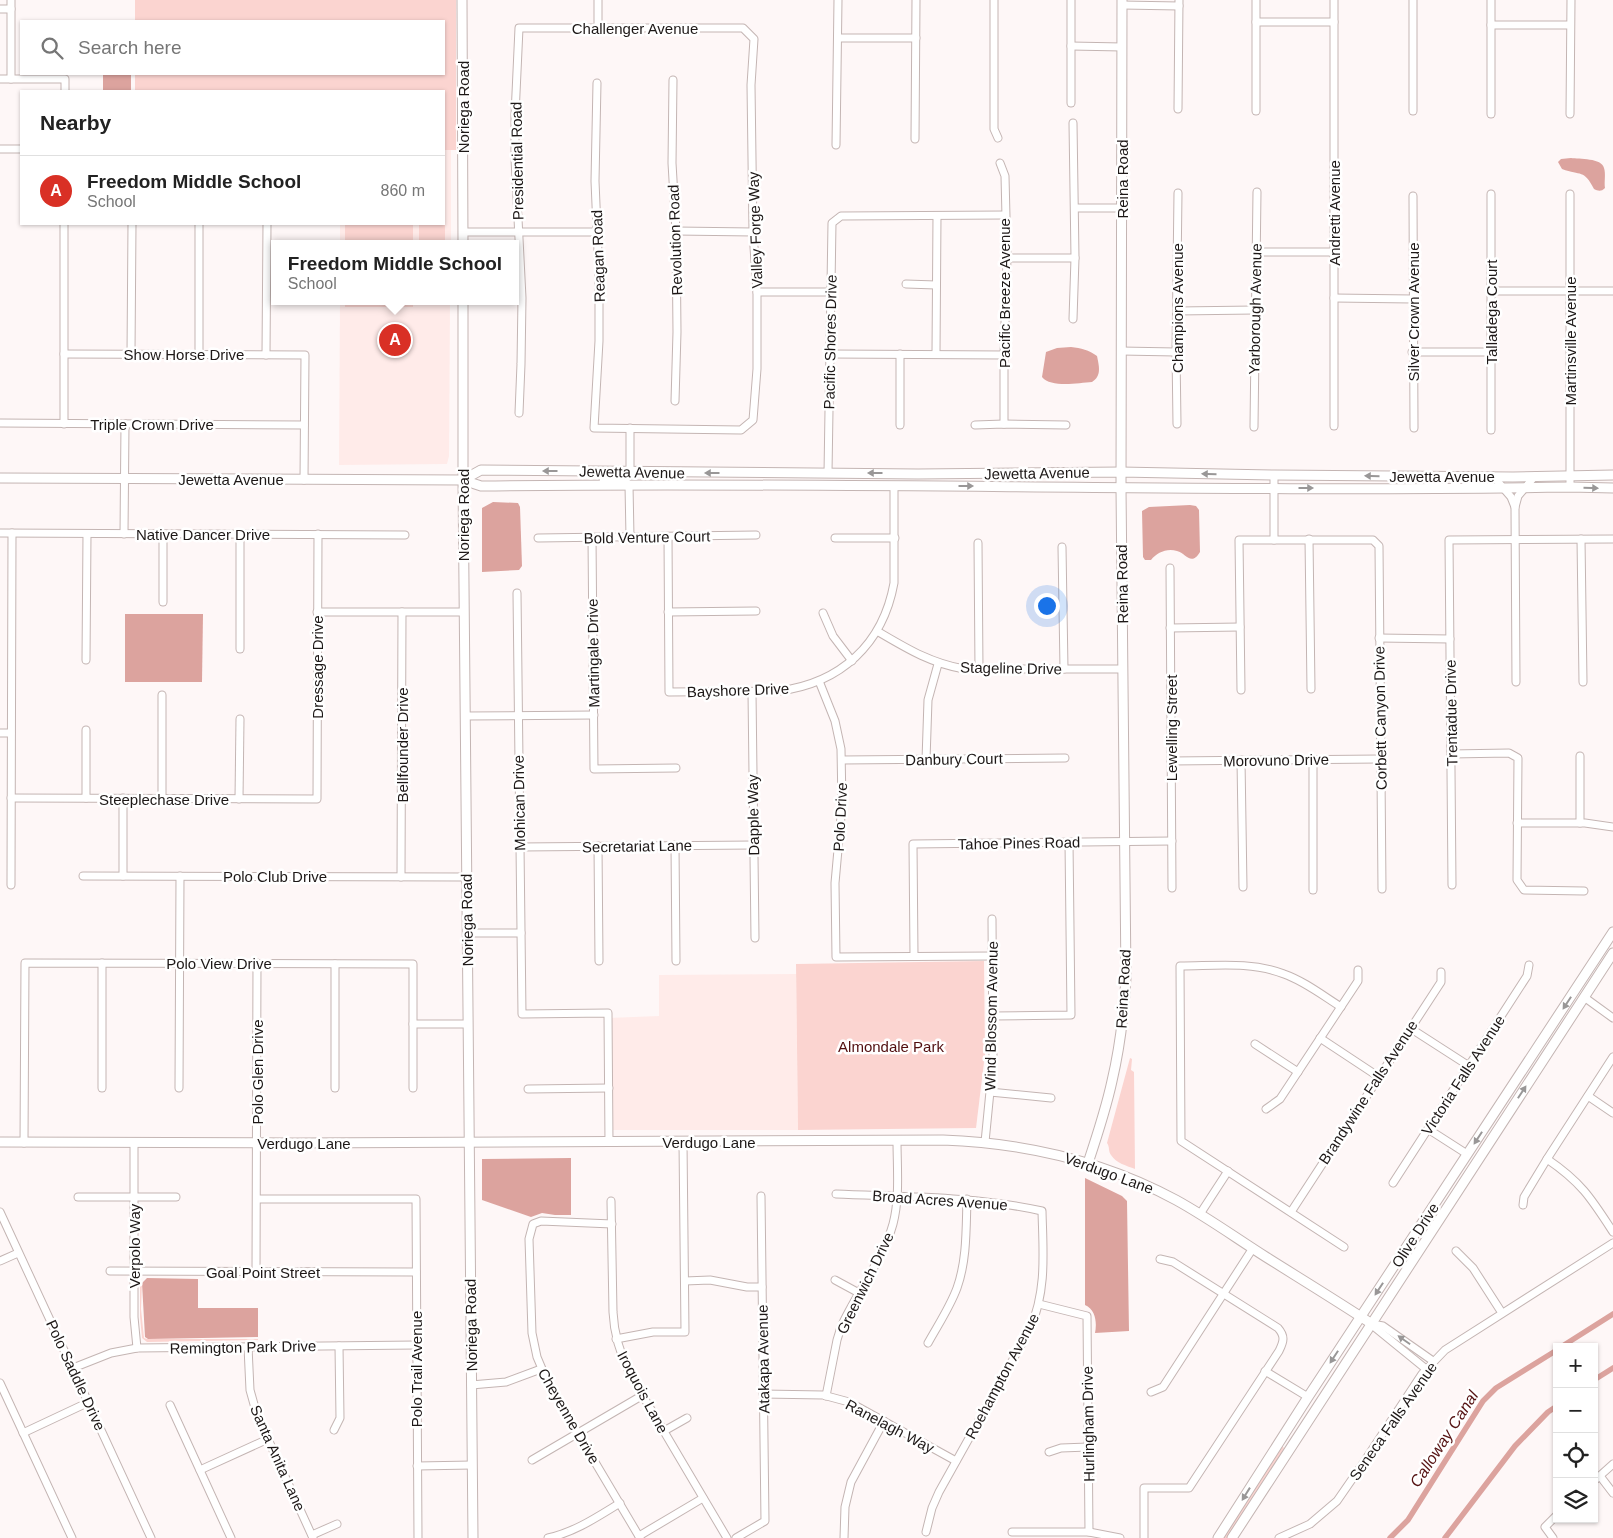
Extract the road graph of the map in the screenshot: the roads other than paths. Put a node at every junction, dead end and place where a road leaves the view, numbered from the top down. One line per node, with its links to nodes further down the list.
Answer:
1 (12, 0): 16 (street)
2 (462, 0): 60 (street, Noriega Road)
3 (598, 0): 22 (street)
4 (838, 0): 24 (street)
5 (916, 0): 25 (street)
6 (994, 0): 40 (street)
7 (1071, 0): 26 (street)
8 (1256, 0): 17 (street)
9 (1334, 0): 18 (street, Andretti Avenue)
10 (1413, 0): 36 (street)
11 (1491, 0): 19 (street)
12 (1570, 0): 20 (street)
13 (1122, 3): 14 (street); 27 (street, Reina Road)
14 (1179, 3): 34 (street)
15 (0, 9): 16 (street)
16 (12, 9): 29 (street)
17 (1256, 22): 18 (street); 35 (street)
18 (1334, 22): 66 (street, Andretti Avenue)
19 (1491, 25): 20 (street); 37 (street)
20 (1570, 25): 38 (street)
21 (519, 28): 22 (street, Challenger Avenue); 61 (street, Presidential Road)
22 (598, 28): 23 (street, Challenger Avenue)
23 (749, 34): 63 (street, Valley Forge Way)
24 (838, 38): 25 (street); 42 (street)
25 (916, 38): 41 (street)
26 (1071, 46): 27 (street); 33 (street)
27 (1122, 47): 52 (street, Reina Road)
28 (0, 79): 29 (street)
29 (11, 79): 32 (street)
30 (674, 80): 59 (street, Revolution Road)
31 (597, 83): 62 (street, Reagan Road)
32 (65, 90)
33 (1071, 102)
34 (1178, 109)
35 (1256, 110)
36 (1413, 111)
37 (1491, 114)
38 (1570, 114)
39 (1073, 123): 51 (street)
40 (998, 138)
41 (915, 140)
42 (836, 144)
43 (0, 149): 44 (street)
44 (20, 149)
45 (1000, 163): 53 (street, Pacific Breeze Avenue)
46 (1257, 192): 65 (street, Yarborough Avenue)
47 (1178, 193): 82 (street, Champions Avenue)
48 (1491, 194): 73 (street, Talladega Court)
49 (1570, 194): 74 (street, Martinsville Avenue)
50 (1412, 196): 79 (street, Silver Crown Avenue)
51 (1075, 208): 52 (street); 68 (street)
52 (1122, 208): 84 (street, Reina Road)
53 (1005, 215): 54 (street); 67 (street, Pacific Breeze Avenue)
54 (937, 216): 72 (street); 77 (street, Pacific Shores Drive)
55 (64, 225): 88 (street)
56 (132, 225): 89 (street)
57 (199, 225): 90 (street)
58 (266, 225): 69 (street)
59 (676, 231): 63 (street); 96 (street, Revolution Road)
60 (463, 232): 61 (street); 64 (street, Noriega Road)
61 (519, 232): 62 (street); 97 (street, Presidential Road)
62 (597, 232): 109 (street, Reagan Road)
63 (753, 232): 76 (street, Valley Forge Way)
64 (463, 240)
65 (1256, 252): 66 (street); 81 (street, Yarborough Avenue)
66 (1334, 252): 78 (street, Andretti Avenue)
67 (1007, 258): 68 (street); 95 (street, Pacific Breeze Avenue)
68 (1075, 258): 83 (street)
69 (266, 277): 70 (street); 91 (street)
70 (271, 277)
71 (906, 284): 72 (street)
72 (936, 285): 94 (street)
73 (1491, 291): 74 (street); 87 (street, Talladega Court)
74 (1570, 291): 75 (street); 118 (street, Martinsville Avenue)
75 (1613, 291)
76 (757, 292): 77 (street); 109 (street, Valley Forge Way)
77 (830, 292): 92 (street, Pacific Shores Drive)
78 (1334, 298): 79 (street); 107 (street, Andretti Avenue)
79 (1412, 298): 86 (street, Silver Crown Avenue)
80 (463, 305): 125 (street, Noriega Road)
81 (1255, 310): 82 (street); 108 (street, Yarborough Avenue)
82 (1177, 311): 85 (street, Champions Avenue)
83 (1073, 318)
84 (1121, 351): 85 (street); 114 (street, Reina Road)
85 (1176, 352): 102 (street, Champions Avenue)
86 (1412, 352): 87 (street); 110 (street, Silver Crown Avenue)
87 (1491, 352): 111 (street, Talladega Court)
88 (64, 354): 89 (street, Show Horse Drive); 99 (street)
89 (131, 354): 90 (street, Show Horse Drive)
90 (198, 354): 91 (street, Show Horse Drive)
91 (266, 354): 103 (street, Show Horse Drive)
92 (830, 354): 93 (street); 115 (street, Pacific Shores Drive)
93 (900, 354): 94 (street); 104 (street)
94 (936, 354): 95 (street)
95 (1004, 355): 101 (street, Pacific Breeze Avenue)
96 (675, 401)
97 (519, 414)
98 (0, 423): 99 (street, Triple Crown Drive)
99 (64, 424): 100 (street, Triple Crown Drive)
100 (125, 424): 103 (street, Triple Crown Drive); 123 (street)
101 (1004, 424): 105 (street); 106 (street)
102 (1177, 424)
103 (304, 425): 124 (street)
104 (900, 425)
105 (974, 425)
106 (1066, 425)
107 (1334, 426)
108 (1254, 427)
109 (630, 428): 112 (street)
110 (1414, 428)
111 (1491, 430)
112 (630, 471): 113 (street, Jewetta Avenue); 125 (street, Jewetta Avenue, one-way to 125); 126 (street)
113 (688, 472): 115 (street, Jewetta Avenue, one-way to 113); 127 (street)
114 (1121, 472): 116 (street, Jewetta Avenue); 117 (street, Jewetta Avenue, one-way to 114); 131 (street, Reina Road)
115 (828, 473): 116 (street, Jewetta Avenue, one-way to 115); 128 (street)
116 (952, 474): 129 (street)
117 (1274, 475): 120 (street, Jewetta Avenue, one-way to 117); 135 (street)
118 (1570, 475): 119 (street, Jewetta Avenue); 121 (street, Jewetta Avenue); 130 (street, Martinsville Avenue)
119 (1613, 475)
120 (1493, 476): 121 (street, Jewetta Avenue); 132 (street)
121 (1535, 476): 133 (street)
122 (0, 478): 123 (street, Jewetta Avenue)
123 (125, 479): 124 (street, Jewetta Avenue); 140 (street)
124 (304, 480): 125 (street, Jewetta Avenue)
125 (463, 480): 126 (street, Jewetta Avenue); 165 (street, Noriega Road)
126 (577, 485): 127 (street, Jewetta Avenue)
127 (629, 485): 128 (street, Jewetta Avenue); 148 (street)
128 (783, 486): 129 (street, Jewetta Avenue)
129 (894, 486): 131 (street, Jewetta Avenue, one-way to 131); 151 (street, Bayshore Drive)
130 (1570, 487): 133 (street, Jewetta Avenue); 134 (street, Jewetta Avenue, one-way to 134)
131 (1121, 488): 135 (street, Jewetta Avenue); 178 (street, Reina Road)
132 (1503, 488): 133 (street, Jewetta Avenue); 135 (street, Jewetta Avenue, one-way to 132); 136 (street)
133 (1525, 488): 136 (street)
134 (1613, 488)
135 (1278, 489): 155 (street)
136 (1515, 507): 156 (street)
137 (0, 533): 138 (street, Native Dancer Drive)
138 (12, 533): 139 (street, Native Dancer Drive); 193 (street)
139 (87, 534): 140 (street, Native Dancer Drive); 174 (street)
140 (124, 534): 141 (street, Native Dancer Drive)
141 (163, 534): 142 (street, Native Dancer Drive); 161 (street)
142 (240, 534): 143 (street, Native Dancer Drive); 173 (street)
143 (318, 534): 144 (street, Native Dancer Drive); 163 (street, Dressage Drive)
144 (405, 535)
145 (756, 535): 146 (street, Bold Venture Court)
146 (668, 536): 148 (street, Bold Venture Court); 166 (street)
147 (592, 537): 148 (street, Bold Venture Court); 149 (street, Bold Venture Court); 187 (street, Martingale Drive)
148 (630, 537)
149 (538, 538)
150 (835, 538): 151 (street)
151 (895, 538): 170 (street, Bayshore Drive)
152 (1309, 539): 155 (street); 171 (street, Corbett Canyon Drive); 183 (street)
153 (1581, 539): 154 (street); 156 (street); 182 (street)
154 (1613, 539)
155 (1274, 540): 168 (street)
156 (1515, 540): 172 (street, Trentadue Drive); 181 (street)
157 (978, 543): 179 (street)
158 (1062, 547): 177 (street)
159 (1170, 568): 169 (street, Lewelling Street)
160 (517, 593): 189 (street, Mohican Drive)
161 (163, 602)
162 (756, 611): 166 (street)
163 (318, 612): 164 (street); 209 (street, Dressage Drive)
164 (402, 612): 165 (street); 223 (street, Bellfounder Drive)
165 (464, 612): 188 (street, Noriega Road)
166 (668, 612): 185 (street, Bayshore Drive)
167 (823, 613): 175 (street)
168 (1240, 627): 169 (street); 184 (street)
169 (1170, 628): 202 (street, Lewelling Street)
170 (877, 630): 175 (street, Bayshore Drive); 176 (street, Stageline Drive)
171 (1379, 638): 172 (street); 198 (street, Corbett Canyon Drive)
172 (1450, 638): 194 (street, Trentadue Drive)
173 (240, 649)
174 (86, 660)
175 (852, 661): 180 (street, Bayshore Drive)
176 (938, 664): 179 (street, Stageline Drive); 200 (street)
177 (1064, 669): 178 (street, Stageline Drive); 179 (street, Stageline Drive)
178 (1123, 669): 214 (street, Reina Road)
179 (979, 670)
180 (819, 681): 185 (street, Bayshore Drive); 199 (street, Polo Drive)
181 (1516, 682)
182 (1583, 682)
183 (1310, 689)
184 (1241, 690)
185 (752, 692): 216 (street, Dapple Way)
186 (162, 695): 207 (street)
187 (594, 715): 189 (street); 203 (street, Martingale Drive)
188 (465, 716): 189 (street); 224 (street, Noriega Road)
189 (519, 716): 219 (street, Mohican Drive)
190 (240, 719): 208 (street)
191 (86, 730): 205 (street)
192 (0, 733): 193 (street)
193 (11, 733): 204 (street)
194 (1451, 754): 210 (street); 226 (street, Trentadue Drive)
195 (1580, 756): 211 (street)
196 (1065, 758): 200 (street, Danbury Court)
197 (1313, 759): 198 (street, Morovuno Drive); 201 (street, Morovuno Drive); 230 (street)
198 (1380, 759): 229 (street, Corbett Canyon Drive)
199 (842, 760): 200 (street, Danbury Court); 239 (street, Polo Drive)
200 (926, 760)
201 (1241, 760): 202 (street, Morovuno Drive); 227 (street)
202 (1171, 761): 213 (street, Lewelling Street)
203 (676, 768)
204 (11, 798): 205 (street, Steeplechase Drive); 225 (street)
205 (86, 798): 206 (street, Steeplechase Drive)
206 (123, 798): 207 (street, Steeplechase Drive); 221 (street)
207 (162, 799): 208 (street, Steeplechase Drive)
208 (239, 799): 209 (street, Steeplechase Drive)
209 (317, 799)
210 (1517, 823): 211 (street); 231 (street)
211 (1580, 823): 212 (street)
212 (1613, 827)
213 (1172, 840): 214 (street, Tahoe Pines Road); 228 (street, Lewelling Street)
214 (1125, 841): 215 (street, Tahoe Pines Road); 286 (street, Reina Road)
215 (1069, 842): 239 (street, Tahoe Pines Road); 252 (street)
216 (754, 844): 217 (street, Secretariat Lane); 236 (street, Dapple Way)
217 (675, 845): 218 (street, Secretariat Lane); 241 (street)
218 (598, 846): 219 (street, Secretariat Lane); 242 (street)
219 (520, 847): 235 (street, Mohican Drive)
220 (83, 876): 221 (street, Polo Club Drive)
221 (123, 876): 222 (street, Polo Club Drive)
222 (180, 876): 223 (street, Polo Club Drive); 244 (street)
223 (401, 877): 224 (street, Polo Club Drive)
224 (466, 877): 234 (street, Noriega Road)
225 (10, 884)
226 (1452, 885)
227 (1243, 887)
228 (1172, 888)
229 (1382, 889)
230 (1313, 890)
231 (1584, 891)
232 (992, 919): 240 (street, Wind Blossom Avenue)
233 (1613, 932): 237 (street, Olive Drive)
234 (467, 933): 235 (street); 255 (street, Noriega Road)
235 (521, 933): 267 (street, Mohican Drive)
236 (755, 938)
237 (1600, 952): 250 (street); 284 (street, Olive Drive, one-way to 284)
238 (1613, 952): 250 (street, Olive Drive)
239 (914, 956): 240 (street)
240 (992, 956): 252 (street, Wind Blossom Avenue)
241 (676, 961)
242 (599, 962)
243 (102, 963): 244 (street, Polo View Drive); 263 (street); 277 (street, Polo View Drive)
244 (180, 963): 245 (street, Polo View Drive); 264 (street)
245 (257, 963): 246 (street, Polo View Drive); 282 (street, Polo Glen Drive)
246 (335, 964): 254 (street, Polo View Drive); 265 (street)
247 (1529, 965): 260 (street, Victoria Falls Avenue)
248 (1358, 970): 251 (street)
249 (1441, 972): 256 (street, Brandywine Falls Avenue)
250 (1584, 997): 253 (street); 295 (street, Olive Drive, one-way to 250)
251 (1341, 1007): 257 (street); 287 (street)
252 (993, 1016): 269 (street, Wind Blossom Avenue)
253 (1613, 1018)
254 (413, 1024): 255 (street); 266 (street)
255 (468, 1024): 283 (street, Noriega Road)
256 (1410, 1028): 260 (street); 262 (street, Brandywine Falls Avenue)
257 (1320, 1038): 261 (street); 262 (street)
258 (1255, 1044): 261 (street)
259 (1613, 1057): 270 (street)
260 (1469, 1066): 274 (street, Victoria Falls Avenue)
261 (1298, 1072): 272 (street)
262 (1379, 1076): 302 (street, Brandywine Falls Avenue)
263 (102, 1088)
264 (179, 1088)
265 (335, 1088)
266 (413, 1088)
267 (609, 1088): 268 (street); 278 (street)
268 (528, 1089)
269 (990, 1092): 271 (street); 280 (street, Wind Blossom Avenue)
270 (1588, 1096): 273 (street); 285 (street)
271 (1050, 1098)
272 (1266, 1109)
273 (1613, 1112)
274 (1428, 1129): 284 (street); 288 (street, Victoria Falls Avenue)
275 (897, 1140): 279 (street, Verdugo Lane); 280 (street, Verdugo Lane); 291 (street, Greenwich Drive)
276 (0, 1142): 277 (street, Verdugo Lane)
277 (24, 1142): 281 (street, Verdugo Lane)
278 (609, 1142): 279 (street, Verdugo Lane); 283 (street, Verdugo Lane)
279 (683, 1142): 318 (street)
280 (985, 1142): 286 (street, Verdugo Lane)
281 (134, 1143): 282 (street, Verdugo Lane); 293 (street, Verpolo Way)
282 (256, 1143): 283 (street, Verdugo Lane); 296 (street, Polo Glen Drive)
283 (469, 1143): 338 (street, Noriega Road)
284 (1467, 1154): 295 (street); 324 (street, Olive Drive, one-way to 324)
285 (1547, 1159): 299 (street); 305 (street)
286 (1088, 1163): 303 (street, Verdugo Lane)
287 (1228, 1171): 302 (street); 303 (street)
288 (1393, 1183)
289 (836, 1194): 291 (street, Broad Acres Avenue)
290 (761, 1196): 319 (street, Atakapa Avenue)
291 (897, 1196): 297 (street, Broad Acres Avenue); 320 (street, Greenwich Drive)
292 (78, 1197): 293 (street)
293 (134, 1197): 294 (street); 314 (street, Verpolo Way)
294 (176, 1197)
295 (1454, 1197): 325 (street, Olive Drive)
296 (256, 1199): 315 (street, Polo Glen Drive); 316 (street, Polo Trail Avenue)
297 (967, 1199): 300 (street, Broad Acres Avenue); 327 (street)
298 (611, 1201): 304 (street, Iroquois Lane)
299 (1523, 1205)
300 (1042, 1211): 322 (street, Roehampton Avenue)
301 (0, 1212): 310 (street, Polo Saddle Drive)
302 (1291, 1212): 307 (street)
303 (1200, 1214): 308 (street, Verdugo Lane)
304 (612, 1224): 326 (street, Iroquois Lane); 334 (street, Cheyenne Drive)
305 (1613, 1232)
306 (1613, 1243): 323 (street, Seneca Falls Avenue)
307 (1344, 1247)
308 (1253, 1248): 321 (street); 324 (street, Verdugo Lane)
309 (1456, 1251): 323 (street)
310 (18, 1253): 312 (street); 333 (street, Polo Saddle Drive)
311 (1160, 1259): 321 (street)
312 (0, 1261)
313 (110, 1271): 314 (street, Goal Point Street)
314 (134, 1271): 315 (street, Goal Point Street); 331 (street, Verpolo Way)
315 (256, 1272): 316 (street, Goal Point Street)
316 (416, 1272): 328 (street, Polo Trail Avenue)
317 (835, 1280): 320 (street)
318 (685, 1281): 319 (street); 326 (street)
319 (762, 1287): 340 (street, Atakapa Avenue)
320 (859, 1293): 342 (street, Greenwich Drive)
321 (1223, 1295): 336 (street); 339 (street)
322 (1039, 1304): 353 (street, Hurlingham Drive); 357 (street, Roehampton Avenue)
323 (1502, 1313): 332 (street, Seneca Falls Avenue)
324 (1361, 1317): 325 (street, Verdugo Lane); 343 (street, Olive Drive, one-way to 343)
325 (1372, 1324): 332 (street, one-way to 325); 335 (street); 354 (street, Olive Drive)
326 (616, 1339): 341 (street, Iroquois Lane)
327 (928, 1343)
328 (416, 1345): 329 (street, Remington Park Drive); 360 (street, Polo Trail Avenue)
329 (339, 1346): 330 (street, Remington Park Drive); 348 (street)
330 (248, 1347): 331 (street, Remington Park Drive); 352 (street, Santa Anita Lane)
331 (137, 1348): 333 (street, Remington Park Drive)
332 (1433, 1361): 335 (street, Seneca Falls Avenue)
333 (73, 1368): 344 (street, Polo Saddle Drive)
334 (541, 1369): 338 (street); 351 (street, Cheyenne Drive)
335 (1426, 1369): 387 (street, Seneca Falls Avenue)
336 (1265, 1372): 343 (street); 384 (street)
337 (0, 1383): 350 (street)
338 (471, 1385): 359 (street, Noriega Road)
339 (1151, 1392)
340 (763, 1394): 342 (street, Ranelagh Way); 381 (street, Atakapa Avenue)
341 (643, 1395): 349 (street, Iroquois Lane); 351 (street)
342 (826, 1396): 347 (street, Ranelagh Way)
343 (1308, 1397): 354 (street); 385 (street, Olive Drive, one-way to 385)
344 (89, 1402): 350 (street); 375 (street, Polo Saddle Drive)
345 (170, 1406): 361 (street)
346 (687, 1418): 349 (street)
347 (884, 1421): 357 (street, Ranelagh Way); 382 (street)
348 (334, 1430)
349 (664, 1431): 365 (street, Iroquois Lane)
350 (23, 1433): 374 (street)
351 (578, 1433): 356 (street); 366 (street, Cheyenne Drive)
352 (268, 1439): 361 (street); 372 (street, Santa Anita Lane)
353 (1088, 1447): 355 (street); 371 (street, Hurlingham Drive)
354 (1291, 1447): 386 (street, Olive Drive)
355 (1049, 1452)
356 (532, 1460)
357 (956, 1461): 369 (street, Roehampton Avenue)
358 (1613, 1464): 362 (street)
359 (472, 1465): 360 (street); 378 (street, Noriega Road)
360 (417, 1466): 377 (street, Polo Trail Avenue)
361 (200, 1470): 376 (street)
362 (1598, 1477)
363 (1598, 1479): 364 (street)
364 (1613, 1493)
365 (704, 1498): 373 (street); 380 (street, Iroquois Lane)
366 (620, 1504): 373 (street, Cheyenne Drive); 379 (street)
367 (1553, 1519): 388 (street)
368 (338, 1524): 372 (street)
369 (926, 1532)
370 (1012, 1532): 371 (street)
371 (1089, 1532): 383 (street)
372 (313, 1537)
373 (640, 1537)
374 (72, 1538)
375 (151, 1538)
376 (231, 1538)
377 (418, 1538)
378 (473, 1538)
379 (548, 1538)
380 (727, 1538)
381 (736, 1538)
382 (844, 1538)
383 (1120, 1538)
384 (1144, 1538)
385 (1218, 1538)
386 (1232, 1538)
387 (1279, 1538)
388 (1553, 1538)

